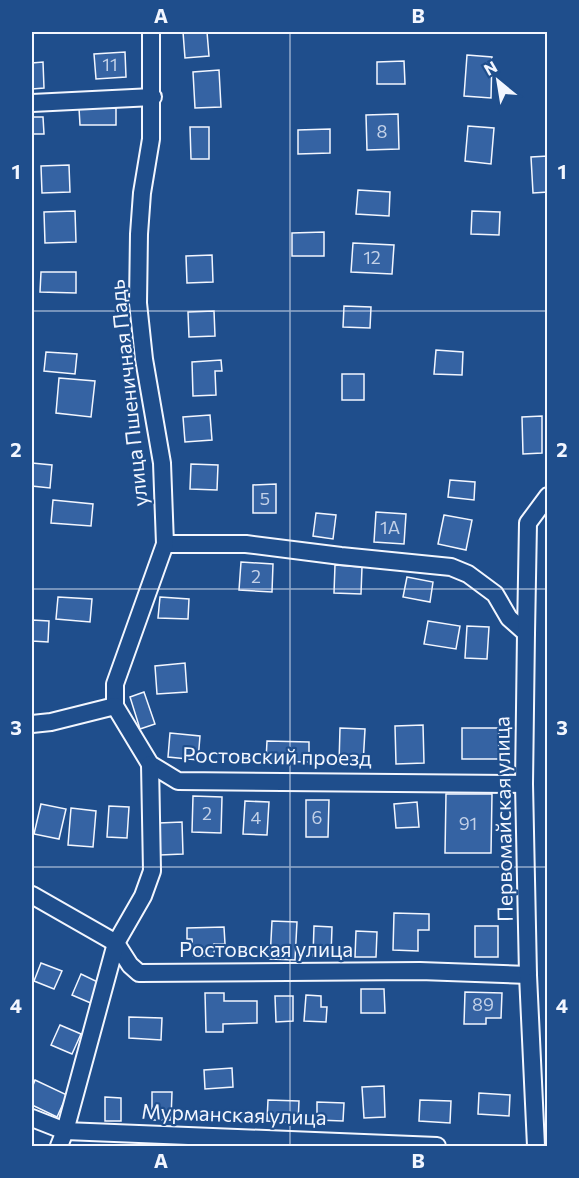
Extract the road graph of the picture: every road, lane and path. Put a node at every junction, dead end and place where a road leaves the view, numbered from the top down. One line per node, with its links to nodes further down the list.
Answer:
1 (151, 32): 2 (street, улица Пшеничная Падь)
2 (153, 97): 3 (street); 5 (street, улица Пшеничная Падь)
3 (32, 103)
4 (548, 496): 6 (street, Первомайская улица)
5 (165, 544): 6 (street); 7 (street, улица Пшеничная Падь)
6 (526, 633): 10 (street, Первомайская улица)
7 (115, 706): 8 (street); 9 (street, Ростовский проезд)
8 (32, 724)
9 (150, 764): 10 (street, Ростовский проезд); 12 (street)
10 (524, 784): 13 (street, Первомайская улица)
11 (32, 895): 12 (street, Ростовская улица)
12 (116, 943): 13 (street, Ростовская улица); 15 (street)
13 (528, 975): 17 (street, Первомайская улица)
14 (32, 1118): 15 (street, Мурманская улица)
15 (62, 1138): 16 (street, Мурманская улица)
16 (437, 1146)
17 (536, 1146)

